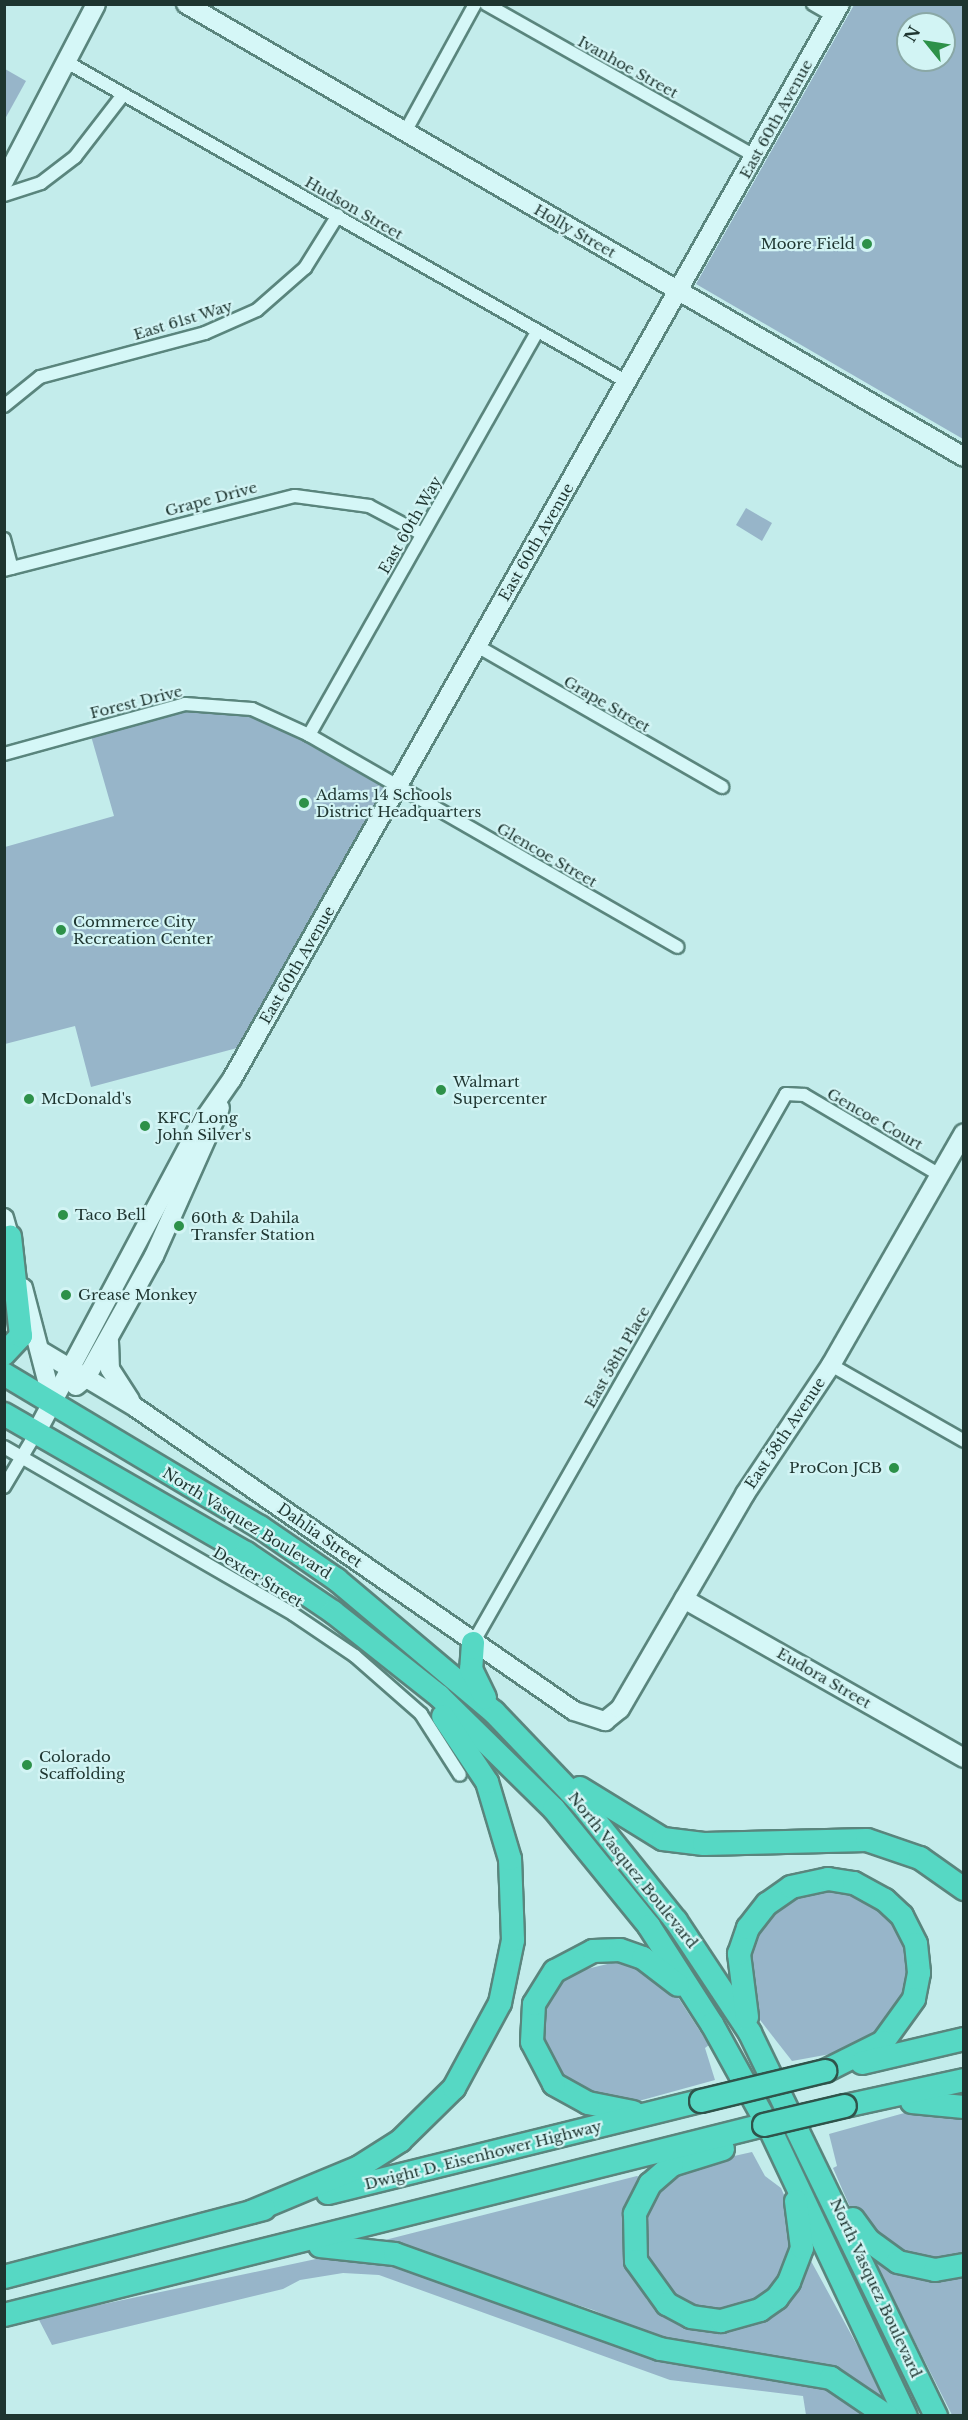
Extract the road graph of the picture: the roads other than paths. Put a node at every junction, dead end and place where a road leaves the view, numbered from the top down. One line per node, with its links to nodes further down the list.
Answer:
1 (96, 4): 7 (street)
2 (186, 4): 9 (street, Holly Street)
3 (475, 4): 9 (street)
4 (486, 4): 10 (street, Ivanhoe Street)
5 (813, 4): 6 (street)
6 (837, 10): 10 (street, East 60th Avenue)
7 (65, 61): 8 (street, Hudson Street); 11 (street)
8 (123, 95): 12 (street); 13 (street, Hudson Street)
9 (405, 132): 14 (street, Holly Street)
10 (755, 156): 14 (street, East 60th Avenue)
11 (4, 181)
12 (4, 195)
13 (338, 215): 15 (street, Hudson Street); 17 (street, East 61st Way)
14 (680, 292): 16 (street, East 60th Avenue); 18 (street, Holly Street)
15 (538, 331): 16 (street, Hudson Street); 19 (street, East 60th Way)
16 (627, 382): 22 (street, East 60th Avenue)
17 (4, 406)
18 (963, 457)
19 (422, 534): 21 (street, Grape Drive); 23 (street, East 60th Way)
20 (4, 539): 21 (street)
21 (8, 569)
22 (477, 646): 25 (street, East 60th Avenue); 26 (street, Grape Street)
23 (309, 735): 24 (street, Forest Drive); 25 (street, Glencoe Street)
24 (4, 754)
25 (398, 786): 27 (street, Glencoe Street); 28 (street, East 60th Avenue)
26 (723, 787)
27 (678, 947)
28 (232, 1079): 33 (street, East 60th Avenue); 38 (street, East 60th Avenue)
29 (794, 1092): 31 (street, Gencoe Court); 48 (street, East 58th Place)
30 (963, 1133): 31 (street, East 58th Avenue)
31 (940, 1175): 36 (street, East 58th Avenue)
32 (7, 1227): 34 (street); 35 (highway)
33 (110, 1336): 38 (street, East 60th Avenue); 40 (street)
34 (41, 1352): 38 (street, Dahlia Street); 39 (street)
35 (4, 1354)
36 (831, 1365): 43 (street); 47 (street, East 58th Avenue)
37 (4, 1374): 39 (highway, North Vasquez Boulevard)
38 (78, 1374): 39 (street, East 60th Avenue); 40 (street, Dahlia Street)
39 (52, 1403): 42 (street, East 60th Avenue); 50 (highway, North Vasquez Boulevard)
40 (135, 1407): 48 (street, Dahlia Street)
41 (4, 1413): 42 (highway, North Vasquez Boulevard)
42 (36, 1432): 45 (street, East 60th Avenue); 49 (highway, North Vasquez Boulevard)
43 (963, 1441)
44 (4, 1447): 45 (street, Dexter Street)
45 (22, 1457): 46 (street, East 60th Avenue); 54 (street, Dexter Street)
46 (4, 1486)
47 (684, 1599): 51 (street, East 58th Avenue); 52 (street, Eudora Street)
48 (473, 1643): 50 (highway); 51 (street, Dahlia Street)
49 (379, 1648): 56 (highway, North Vasquez Boulevard); 67 (highway)
50 (502, 1720): 53 (highway, North Vasquez Boulevard)
51 (596, 1722)
52 (963, 1758)
53 (543, 1762): 55 (highway); 57 (highway, North Vasquez Boulevard)
54 (460, 1775)
55 (963, 1889)
56 (712, 2024): 63 (highway); 65 (highway, North Vasquez Boulevard)
57 (750, 2033): 59 (highway); 66 (highway, North Vasquez Boulevard)
58 (963, 2039): 59 (highway, Dwight D. Eisenhower Highway)
59 (825, 2071): 63 (highway, Dwight D. Eisenhower Highway, bridge)
60 (963, 2080): 61 (highway)
61 (845, 2106): 62 (highway); 64 (highway, bridge)
62 (963, 2107)
63 (650, 2113): 67 (highway, Dwight D. Eisenhower Highway)
64 (719, 2143): 65 (highway); 68 (highway)
65 (787, 2164): 73 (highway, North Vasquez Boulevard)
66 (819, 2169): 69 (highway); 74 (highway, North Vasquez Boulevard)
67 (251, 2212): 70 (highway, Dwight D. Eisenhower Highway)
68 (264, 2251): 71 (highway); 72 (highway)
69 (963, 2265)
70 (4, 2277)
71 (11, 2313)
72 (887, 2415)
73 (906, 2415)
74 (936, 2415)

